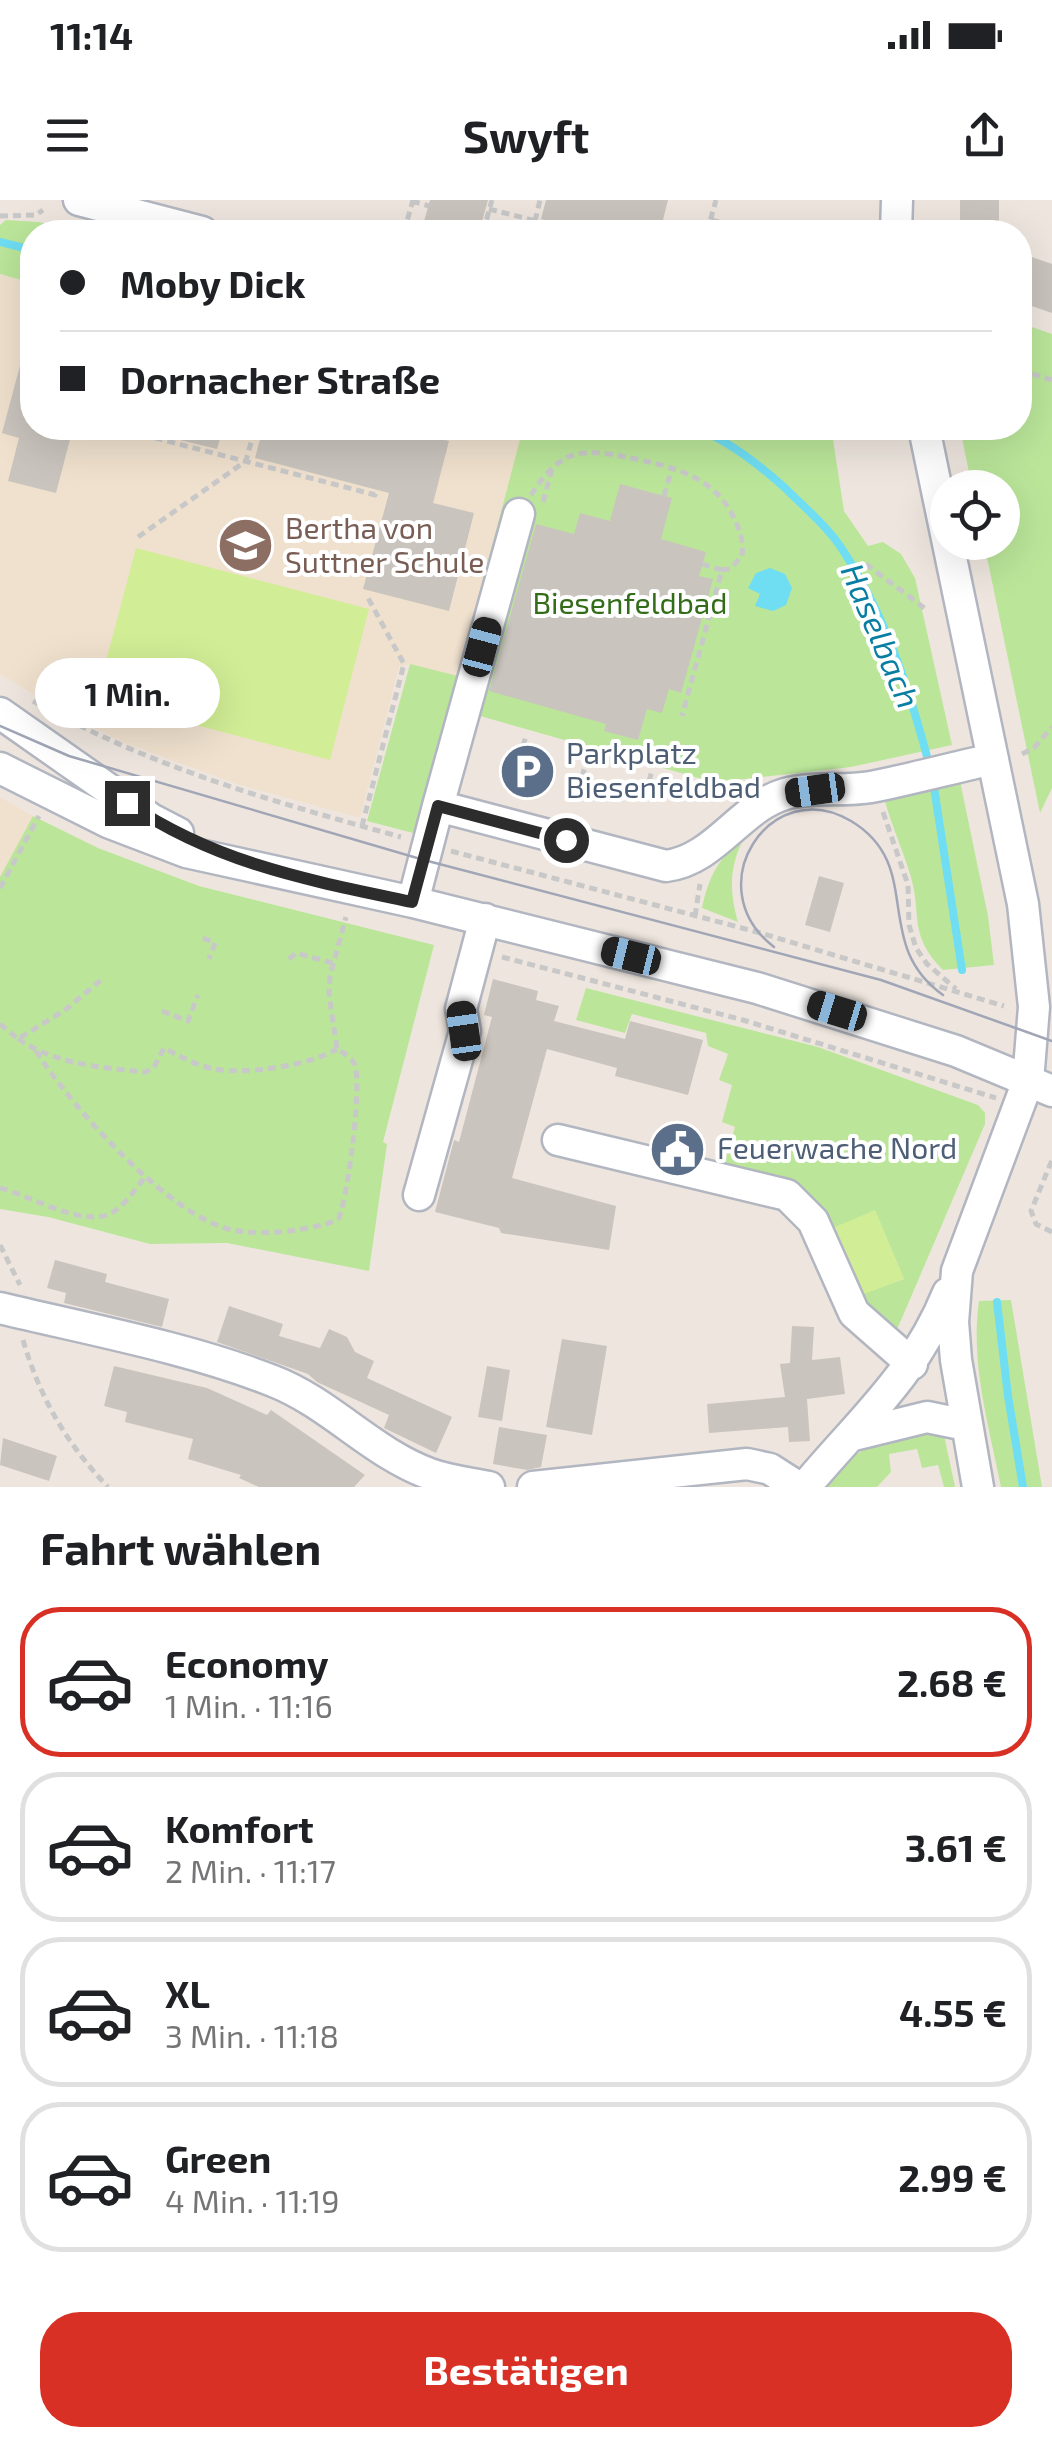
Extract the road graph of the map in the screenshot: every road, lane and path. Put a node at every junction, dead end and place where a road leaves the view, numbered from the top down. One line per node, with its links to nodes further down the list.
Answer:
1 (79, 200): 9 (street)
2 (492, 200): 6 (path)
3 (716, 200): 12 (path)
4 (412, 201): 5 (path)
5 (429, 206)
6 (490, 209): 10 (path); 11 (path)
7 (43, 210): 8 (path)
8 (0, 216)
9 (156, 220)
10 (487, 220)
11 (531, 220)
12 (710, 220)
13 (164, 440): 16 (path)
14 (252, 440): 16 (path)
15 (927, 440): 34 (street)
16 (246, 461): 19 (path); 22 (path)
17 (672, 468): 18 (path); 20 (path); 25 (path)
18 (552, 469): 21 (path); 21 (path)
19 (376, 490)
20 (664, 496)
21 (530, 510): 42 (street)
22 (138, 537)
23 (702, 564): 25 (path)
24 (866, 564): 27 (path)
25 (722, 570): 30 (path)
26 (367, 596): 44 (path)
27 (927, 610)
28 (27, 697): 44 (path)
29 (0, 712): 36 (street)
30 (682, 716)
31 (1052, 727): 34 (path)
32 (526, 734): 35 (path)
33 (589, 752): 39 (path)
34 (1007, 756): 42 (street); 67 (street)
35 (520, 759)
36 (70, 764): 41 (street); 46 (street)
37 (0, 768): 41 (street)
38 (652, 770): 40 (path)
39 (582, 776)
40 (646, 794)
41 (45, 804): 46 (street); 47 (path)
42 (438, 806): 45 (street)
43 (884, 816): 59 (path)
44 (362, 826): 45 (path)
45 (428, 844): 48 (street); 51 (path)
46 (259, 868): 50 (street)
47 (0, 888)
48 (412, 902): 50 (street); 52 (street)
49 (698, 902): 51 (path)
50 (349, 903): 57 (path)
51 (695, 916): 59 (path)
52 (485, 919): 54 (street); 67 (street)
53 (203, 938): 55 (path)
54 (477, 950): 68 (path); 73 (street)
55 (210, 959)
56 (289, 959): 57 (path)
57 (333, 963): 65 (path)
58 (101, 980): 64 (path)
59 (958, 991): 61 (path)
60 (198, 994): 62 (path)
61 (1004, 1006)
62 (162, 1012)
63 (0, 1024): 64 (path)
64 (18, 1039): 66 (path)
65 (338, 1049): 66 (path); 71 (path)
66 (36, 1051): 71 (path)
67 (1040, 1086): 77 (street)
68 (998, 1099)
69 (558, 1140): 79 (street)
70 (1052, 1160): 74 (path)
71 (146, 1176): 72 (path)
72 (0, 1188)
73 (419, 1196)
74 (1052, 1232)
75 (0, 1245): 76 (path)
76 (9, 1259)
77 (957, 1271): 79 (street); 80 (street)
78 (10, 1310): 82 (path); 83 (street)
79 (912, 1364): 81 (street)
80 (966, 1424): 81 (street); 86 (street)
81 (854, 1435): 85 (street)
82 (108, 1487)
83 (490, 1487)
84 (532, 1487): 85 (street)
85 (802, 1487)
86 (978, 1487)

